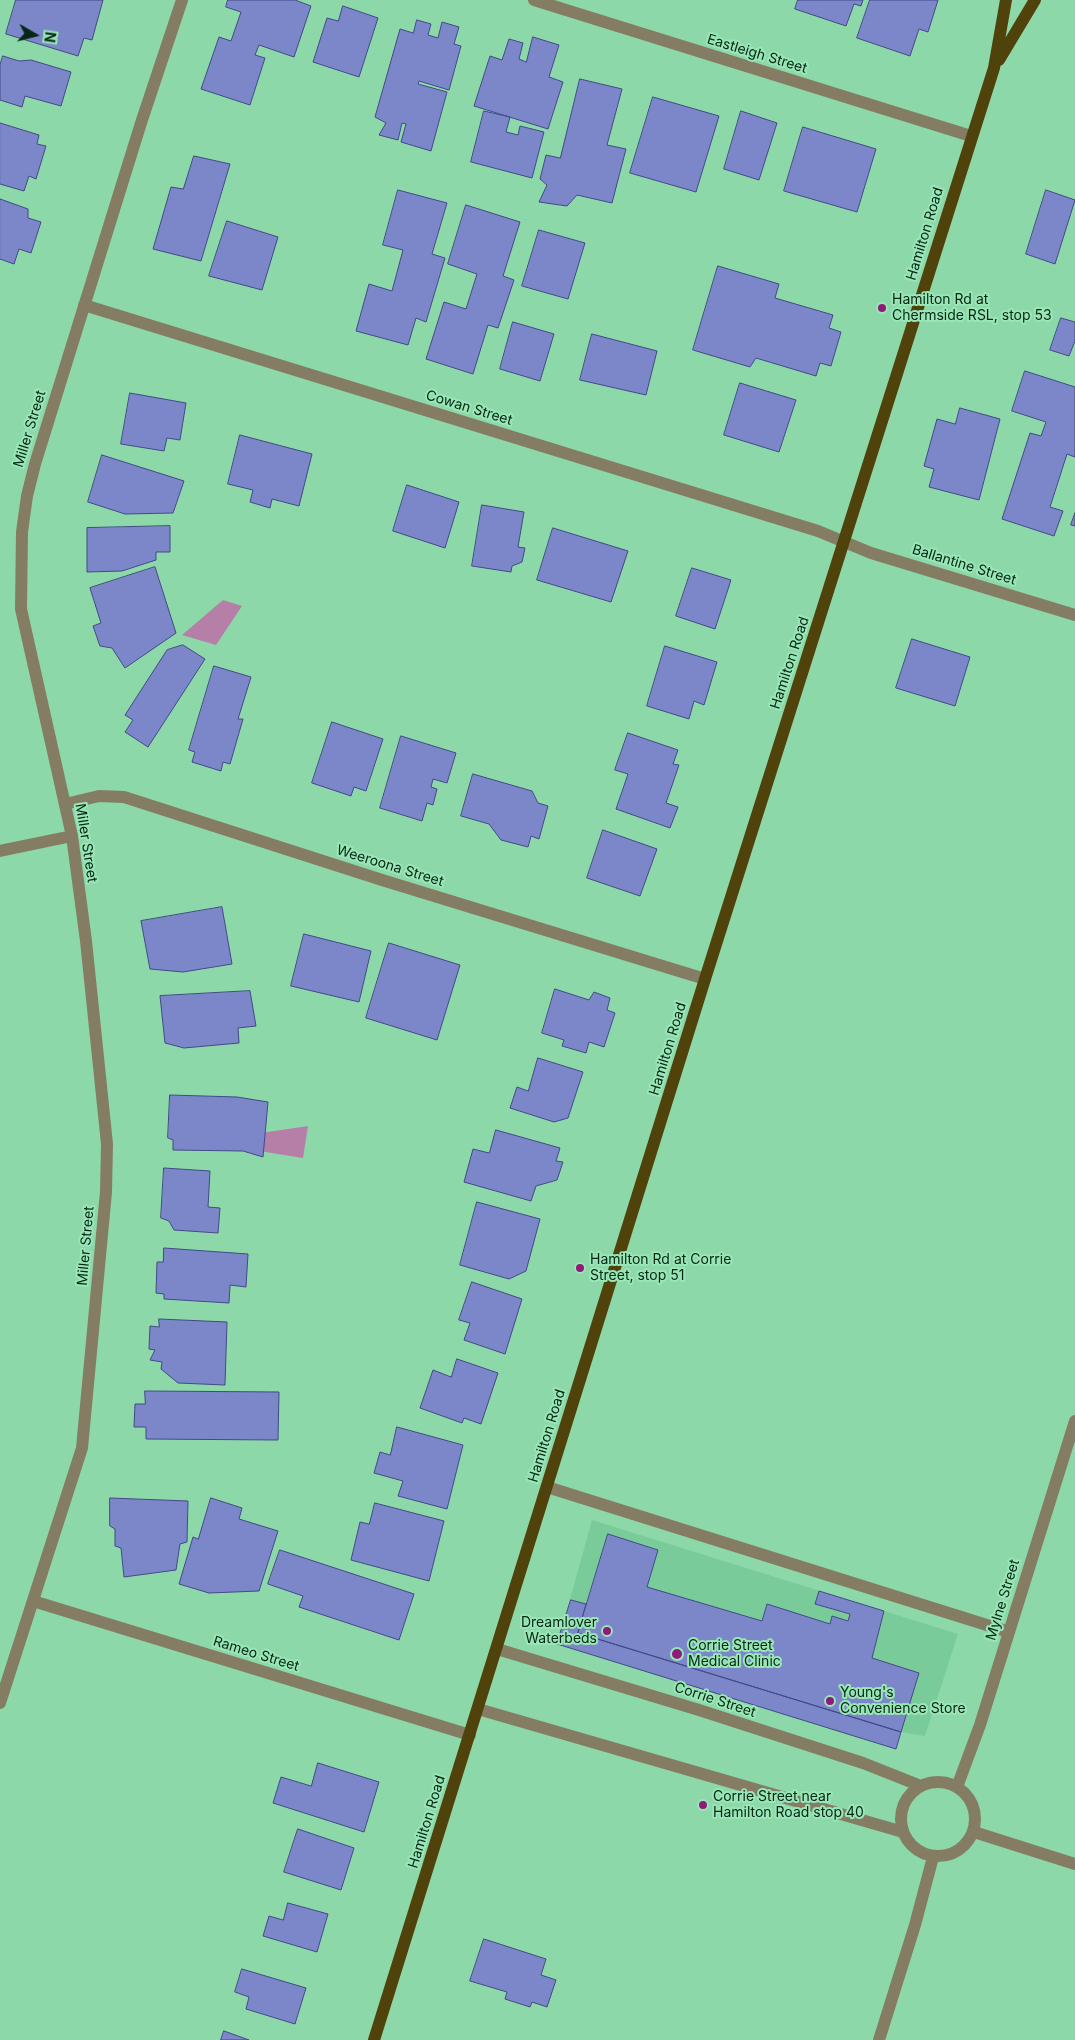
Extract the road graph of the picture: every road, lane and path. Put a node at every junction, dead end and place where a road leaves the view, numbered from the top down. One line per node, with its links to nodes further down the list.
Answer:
1 (182, 0): 7 (street, Miller Street)
2 (534, 0): 6 (street, Eastleigh Street)
3 (1006, 0): 5 (main road, Hamilton Road)
4 (1035, 0): 5 (main road, Hamilton Road)
5 (994, 68): 6 (main road, Hamilton Road)
6 (972, 136): 8 (main road, Hamilton Road)
7 (84, 305): 8 (street, Cowan Street); 10 (street, Miller Street)
8 (844, 542): 9 (street, Ballantine Street); 13 (main road, Hamilton Road)
9 (1075, 615)
10 (65, 804): 11 (street, Miller Street); 13 (street, Weeroona Street)
11 (72, 836): 12 (street); 16 (street, Miller Street)
12 (0, 850)
13 (706, 979): 15 (main road, Hamilton Road)
14 (1075, 1421): 17 (street, Mylne Street)
15 (547, 1488): 17 (street); 18 (main road, Hamilton Road)
16 (34, 1601): 19 (street, Miller Street); 21 (street, Rameo Street)
17 (1009, 1632): 23 (street, Mylne Street)
18 (497, 1649): 20 (main road, Hamilton Road); 22 (street, Corrie Street)
19 (0, 1703)
20 (478, 1709): 21 (main road, Hamilton Road); 24 (street)
21 (470, 1735): 28 (main road, Hamilton Road)
22 (921, 1786): 23 (street); 24 (street)
23 (957, 1787): 25 (street)
24 (903, 1832): 26 (street)
25 (974, 1832): 26 (street); 27 (street)
26 (933, 1856): 29 (street)
27 (1075, 1864)
28 (374, 2040)
29 (879, 2040)

